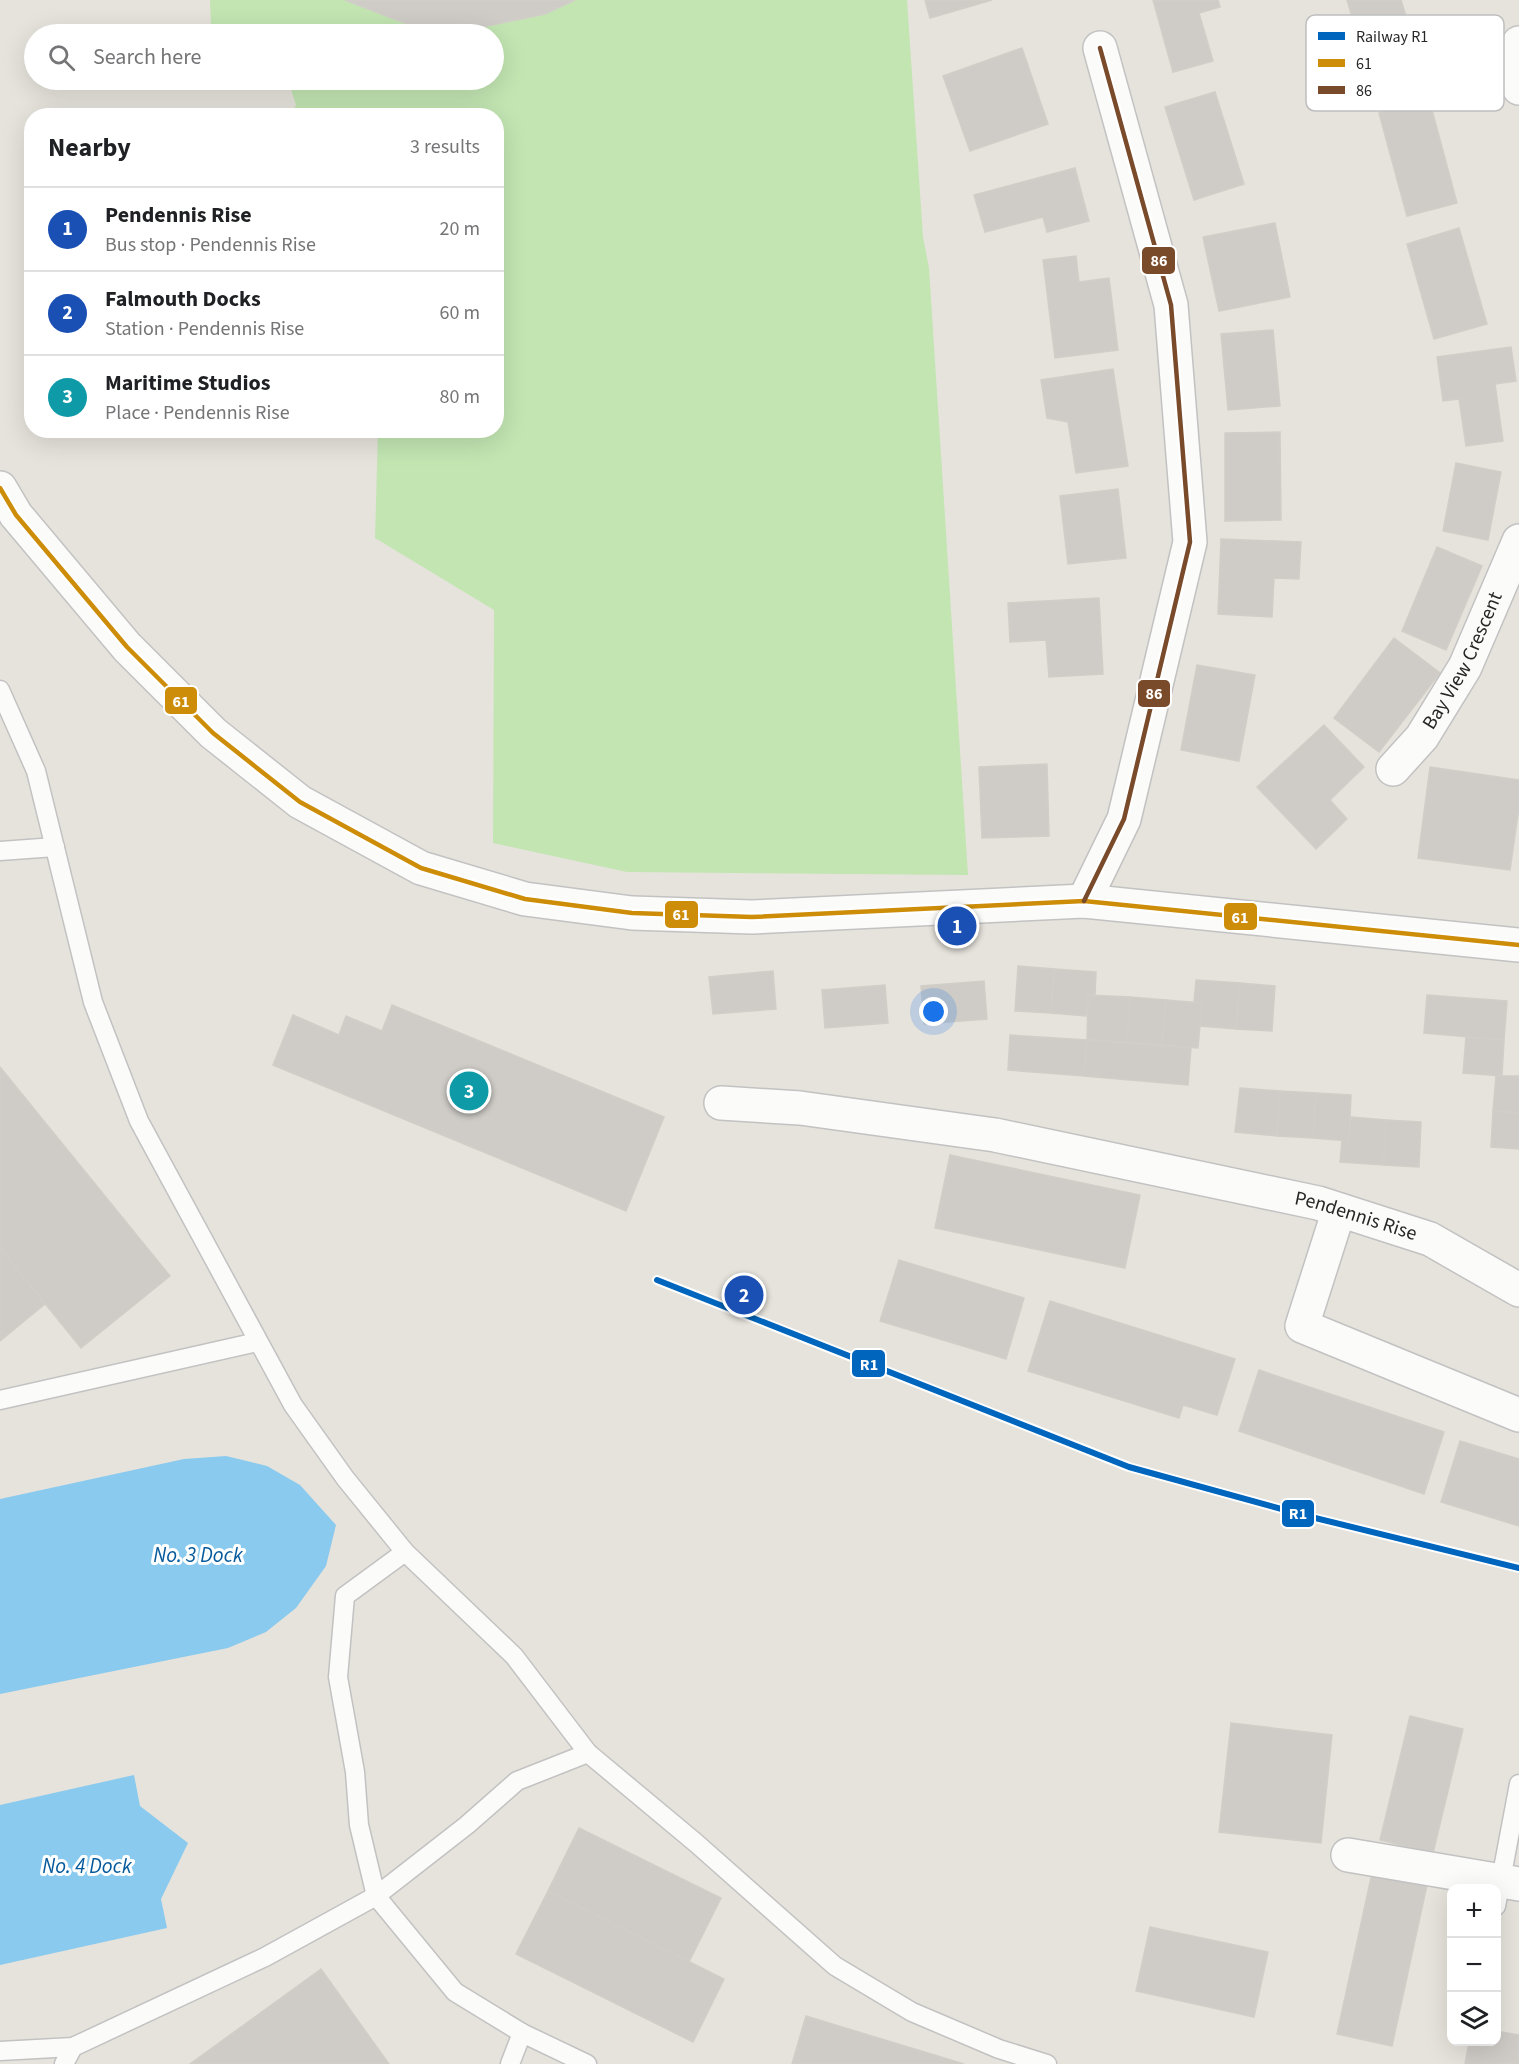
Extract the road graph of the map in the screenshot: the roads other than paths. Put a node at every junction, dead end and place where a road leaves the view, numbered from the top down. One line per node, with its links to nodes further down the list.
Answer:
1 (1519, 43): 3 (street)
2 (1100, 48): 10 (street)
3 (1519, 88)
4 (0, 488): 10 (street)
5 (1519, 541): 7 (street, Bay View Crescent)
6 (0, 690): 8 (lane)
7 (1393, 769)
8 (55, 847): 9 (lane); 15 (lane)
9 (0, 851)
10 (1084, 901): 11 (street)
11 (1519, 945)
12 (721, 1103): 13 (street, Pendennis Rise)
13 (1339, 1210): 14 (street, Pendennis Rise); 17 (street)
14 (1519, 1290)
15 (257, 1342): 16 (lane); 18 (lane)
16 (0, 1400)
17 (1519, 1415)
18 (405, 1552): 19 (lane); 23 (lane)
19 (588, 1753): 23 (lane); 30 (lane)
20 (1519, 1784): 22 (lane)
21 (1348, 1855): 22 (street)
22 (1506, 1890)
23 (376, 1896): 24 (lane); 25 (lane)
24 (522, 2034): 28 (lane); 29 (lane)
25 (73, 2047): 26 (lane); 27 (lane)
26 (0, 2051)
27 (64, 2064)
28 (510, 2064)
29 (587, 2064)
30 (1047, 2064)

